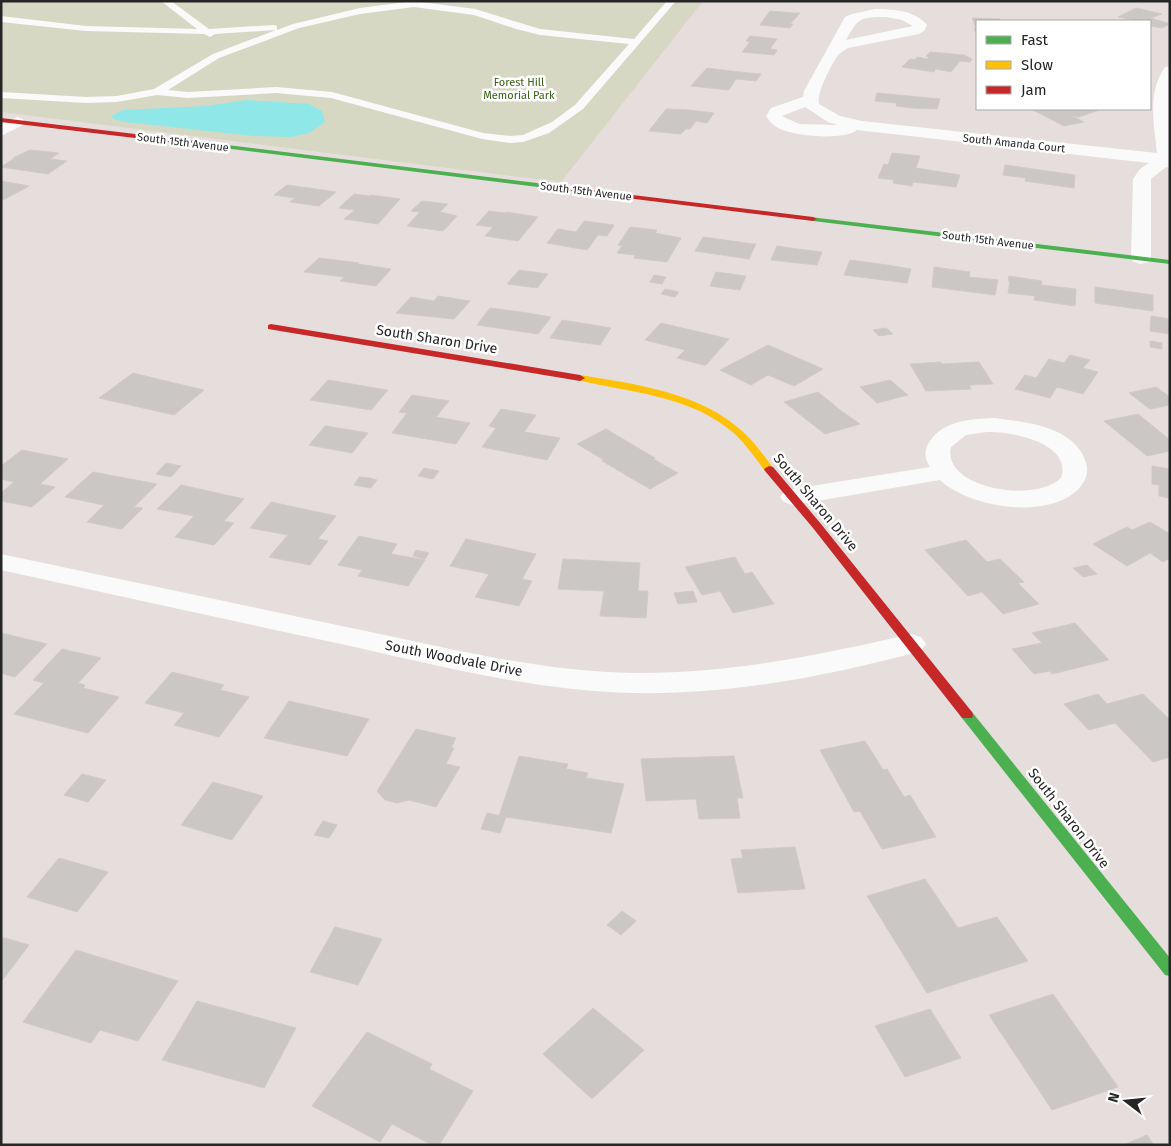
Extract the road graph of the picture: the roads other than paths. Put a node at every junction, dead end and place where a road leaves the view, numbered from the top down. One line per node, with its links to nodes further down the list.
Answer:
1 (165, 1): 4 (lane)
2 (672, 1): 9 (lane)
3 (415, 2): 6 (lane); 9 (lane)
4 (178, 12): 7 (lane); 8 (lane)
5 (1, 19): 7 (lane)
6 (296, 26): 8 (lane); 11 (lane)
7 (116, 30): 8 (lane)
8 (208, 32): 11 (lane)
9 (637, 42): 13 (lane)
10 (835, 50): 10 (street); 15 (street)
11 (216, 56): 13 (lane)
12 (1170, 70): 19 (street)
13 (158, 92): 14 (lane)
14 (1, 96)
15 (810, 100): 17 (street, South Amanda Court); 17 (street, South Amanda Court)
16 (9, 121): 18 (street); 20 (street, South 15th Avenue)
17 (862, 126): 19 (street, South Amanda Court)
18 (1, 131)
19 (1168, 161): 20 (street)
20 (1141, 258): 21 (street, South 15th Avenue)
21 (1170, 262)
22 (271, 327): 24 (street, South Sharon Drive)
23 (945, 472): 23 (street); 24 (street)
24 (793, 497): 26 (street, South Sharon Drive)
25 (1, 562): 26 (street, South Woodvale Drive)
26 (911, 644): 27 (street, South Sharon Drive)
27 (1170, 970)

